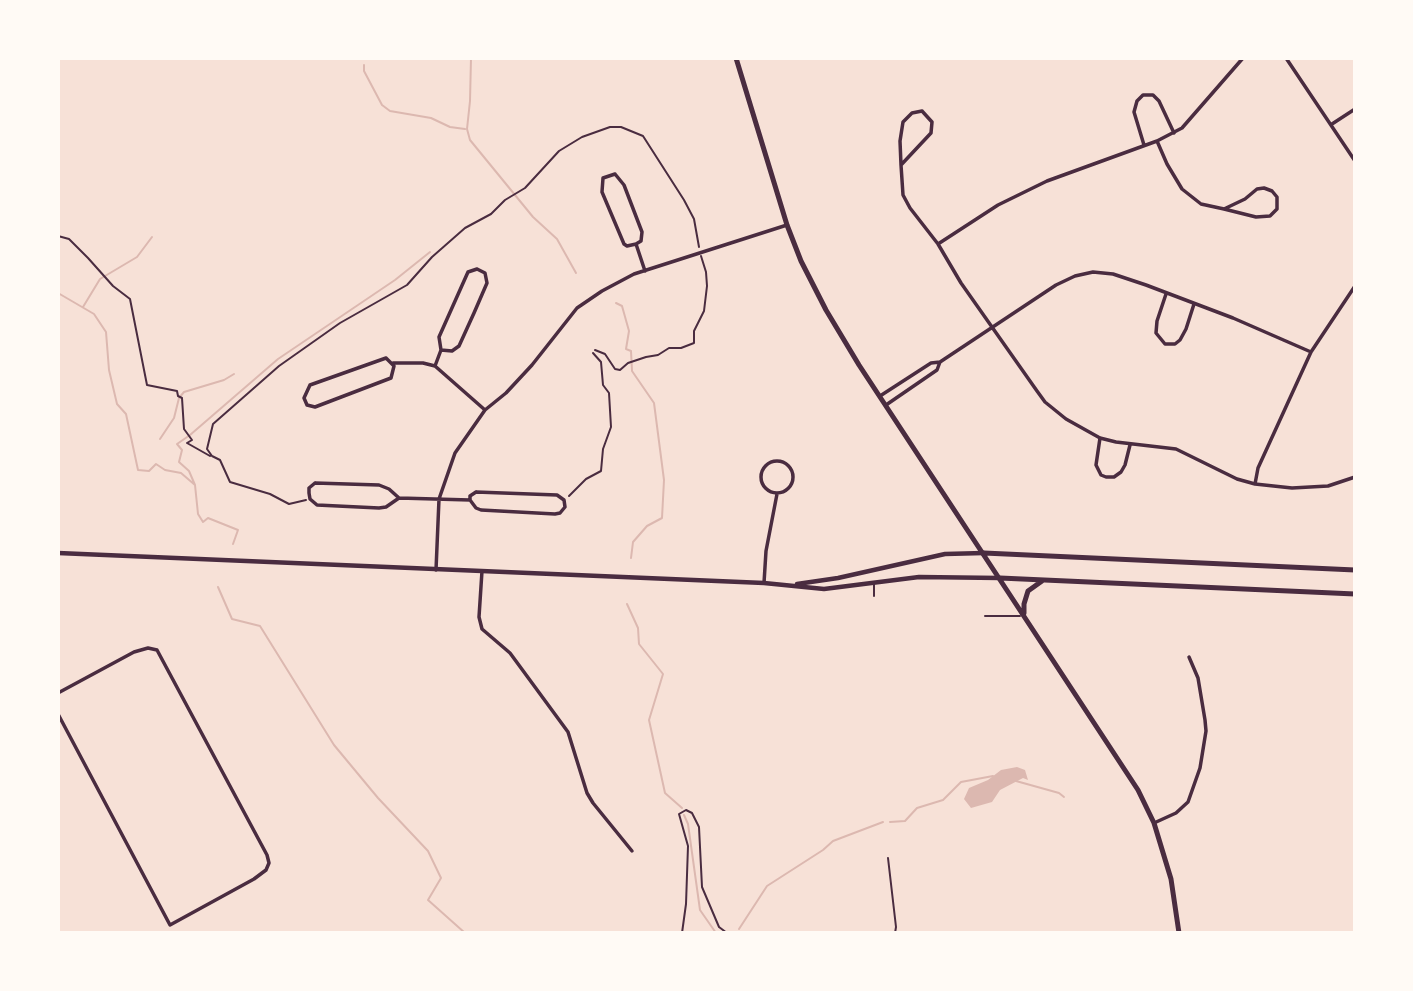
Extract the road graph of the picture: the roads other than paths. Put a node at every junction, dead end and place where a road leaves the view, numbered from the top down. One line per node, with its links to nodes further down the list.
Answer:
1 (736, 58): 12 (main road)
2 (1243, 58): 6 (street)
3 (1286, 58): 5 (street)
4 (1355, 109): 5 (street)
5 (1332, 124): 9 (street)
6 (1174, 133): 7 (street); 8 (street)
7 (1157, 141): 8 (street); 11 (street)
8 (1144, 145): 14 (street)
9 (1355, 162)
10 (901, 165): 10 (street); 14 (street)
11 (1224, 209): 11 (street)
12 (787, 225): 15 (street); 27 (main road)
13 (636, 244): 13 (street); 15 (street)
14 (937, 244): 19 (street)
15 (645, 271): 29 (street)
16 (1355, 286): 21 (street)
17 (1166, 294): 18 (street); 18 (street); 19 (street)
18 (1194, 304): 21 (street)
19 (993, 327): 22 (street); 30 (street)
20 (442, 350): 20 (street); 24 (street)
21 (1311, 352): 33 (street)
22 (940, 362): 25 (street); 26 (street)
23 (393, 363): 23 (street); 24 (street)
24 (435, 366): 29 (street)
25 (910, 377): 26 (street); 27 (street)
26 (915, 385): 28 (street)
27 (880, 396): 28 (main road)
28 (886, 405): 39 (main road)
29 (485, 410): 36 (street)
30 (1100, 438): 31 (street); 31 (street)
31 (1130, 445): 33 (street)
32 (1355, 477): 33 (street)
33 (1255, 484)
34 (777, 494): 34 (street); 47 (street)
35 (399, 498): 35 (street); 36 (street)
36 (439, 499): 37 (street); 41 (street)
37 (470, 500): 37 (street)
38 (58, 553): 41 (street)
39 (984, 553): 40 (street); 42 (main road); 44 (main road)
40 (873, 569): 46 (street); 48 (street)
41 (436, 570): 43 (street)
42 (1355, 570)
43 (482, 571): 47 (street); 57 (street)
44 (1000, 578): 45 (main road); 46 (street); 52 (main road)
45 (1042, 580): 49 (main road); 52 (main road)
46 (874, 582): 48 (street); 50 (lane)
47 (764, 583): 48 (street)
48 (786, 584)
49 (1355, 594)
50 (874, 596)
51 (985, 616): 52 (lane)
52 (1024, 616): 56 (main road)
53 (1189, 657): 56 (street)
54 (58, 693): 55 (street)
55 (58, 714)
56 (1154, 823): 60 (main road)
57 (632, 852)
58 (888, 858): 59 (lane)
59 (895, 933)
60 (1179, 933)

